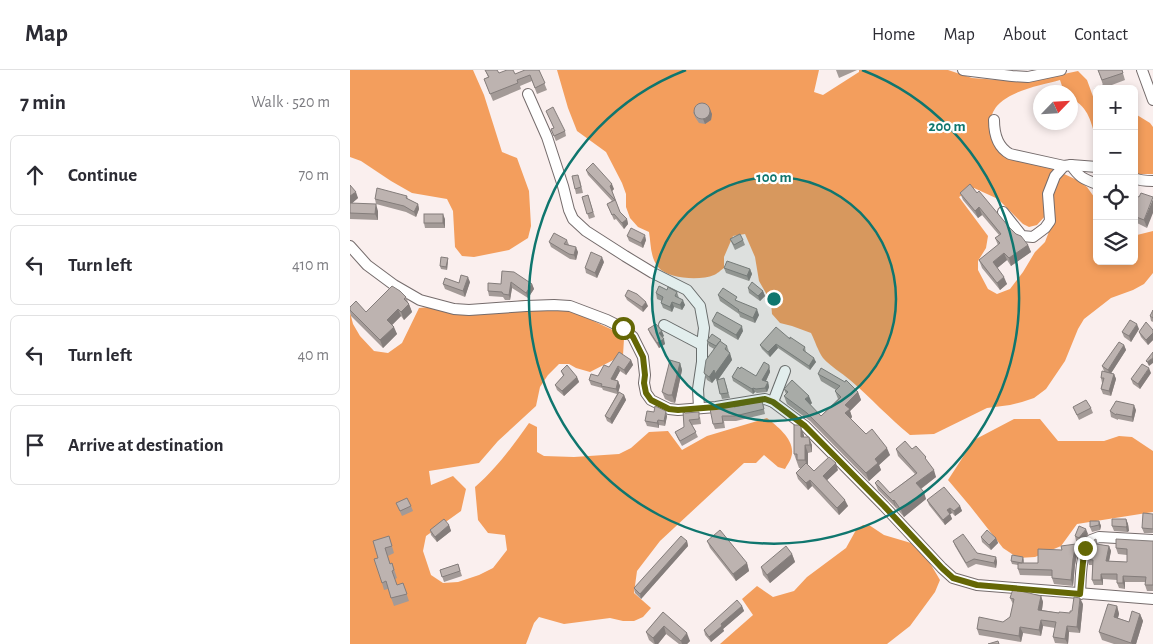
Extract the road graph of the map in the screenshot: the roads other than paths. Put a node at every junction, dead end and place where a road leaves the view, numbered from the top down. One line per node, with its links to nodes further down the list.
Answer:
1 (963, 70): 2 (street)
2 (1061, 70)
3 (1142, 70): 5 (street)
4 (528, 94): 15 (street)
5 (1153, 100)
6 (994, 120): 7 (street)
7 (1068, 165): 8 (street); 11 (street); 12 (street)
8 (1093, 167)
9 (1138, 180): 10 (street)
10 (1153, 181)
11 (1093, 183)
12 (1003, 212)
13 (350, 246): 18 (street)
14 (664, 325): 15 (street)
15 (702, 345): 18 (street)
16 (785, 371): 17 (street)
17 (773, 402): 18 (street); 20 (street)
18 (698, 408)
19 (1153, 540): 20 (street)
20 (1080, 594): 21 (street)
21 (1153, 599)

